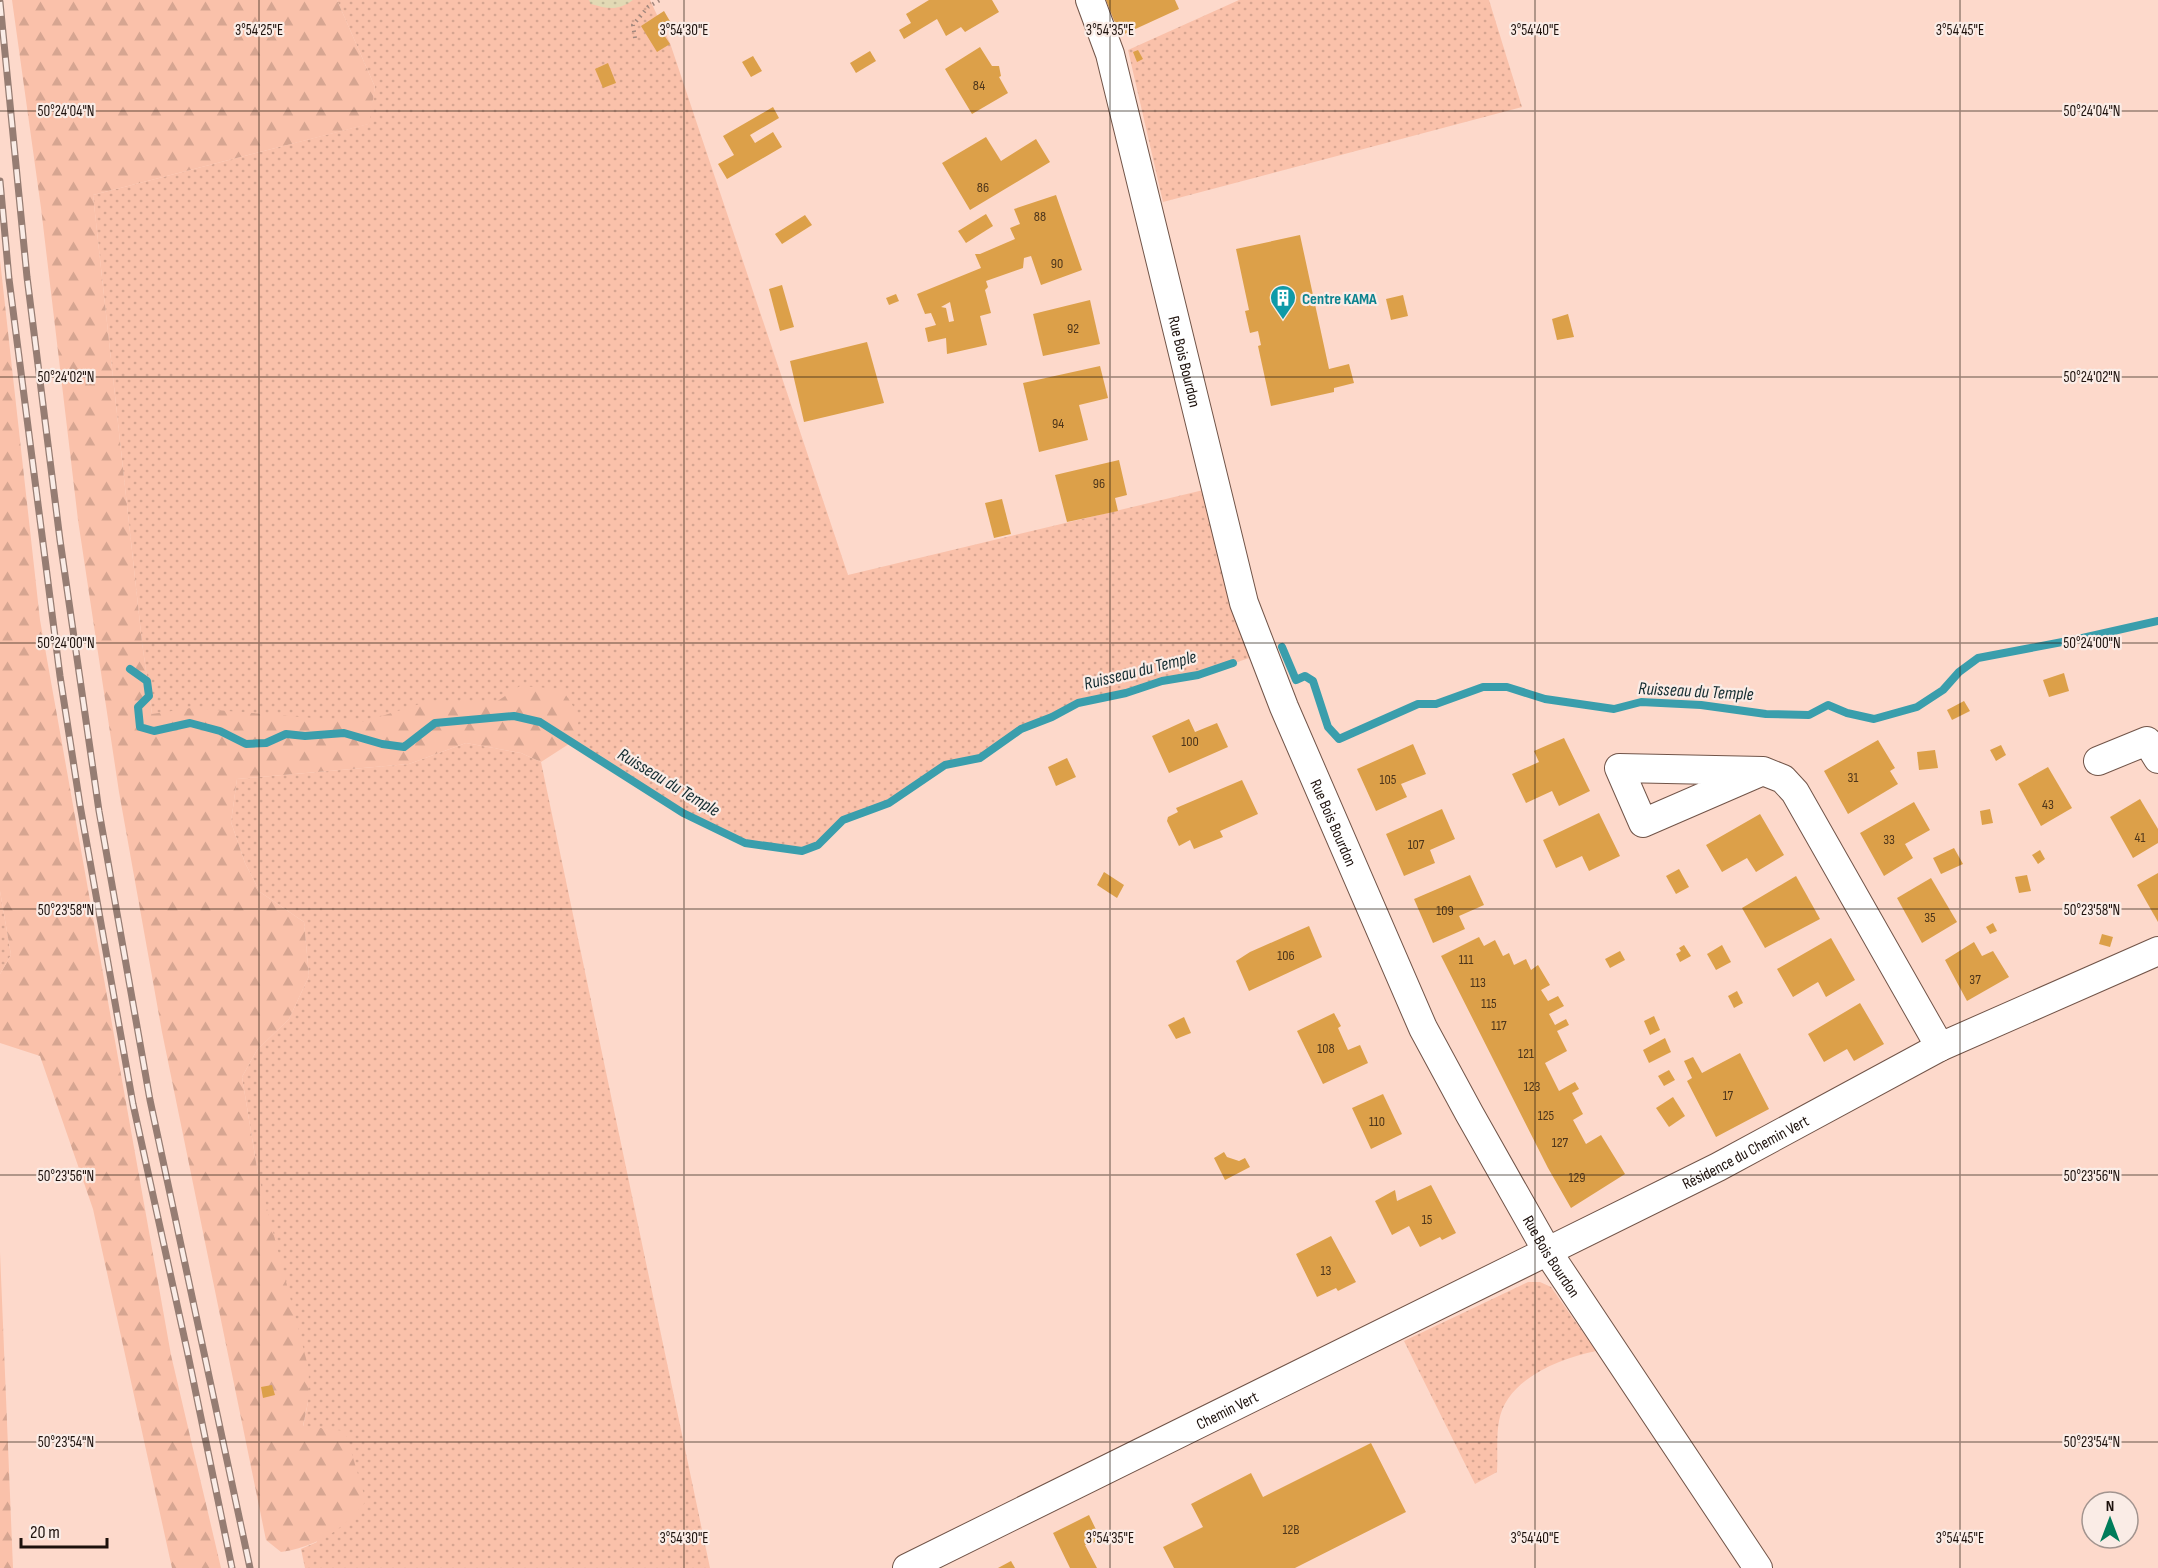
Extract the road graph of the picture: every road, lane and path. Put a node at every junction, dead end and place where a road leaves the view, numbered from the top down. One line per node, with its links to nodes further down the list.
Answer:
1 (660, 0): 3 (path)
2 (1090, 0): 9 (street, Rue Bois Bourdon)
3 (635, 38)
4 (2158, 759): 5 (street)
5 (2098, 761)
6 (1763, 771): 8 (street)
7 (2158, 951): 8 (street, Résidence du Chemin Vert)
8 (1940, 1047): 9 (street, Résidence du Chemin Vert)
9 (1547, 1251): 10 (street, Chemin Vert); 11 (street, Rue Bois Bourdon)
10 (906, 1568)
11 (1758, 1568)

